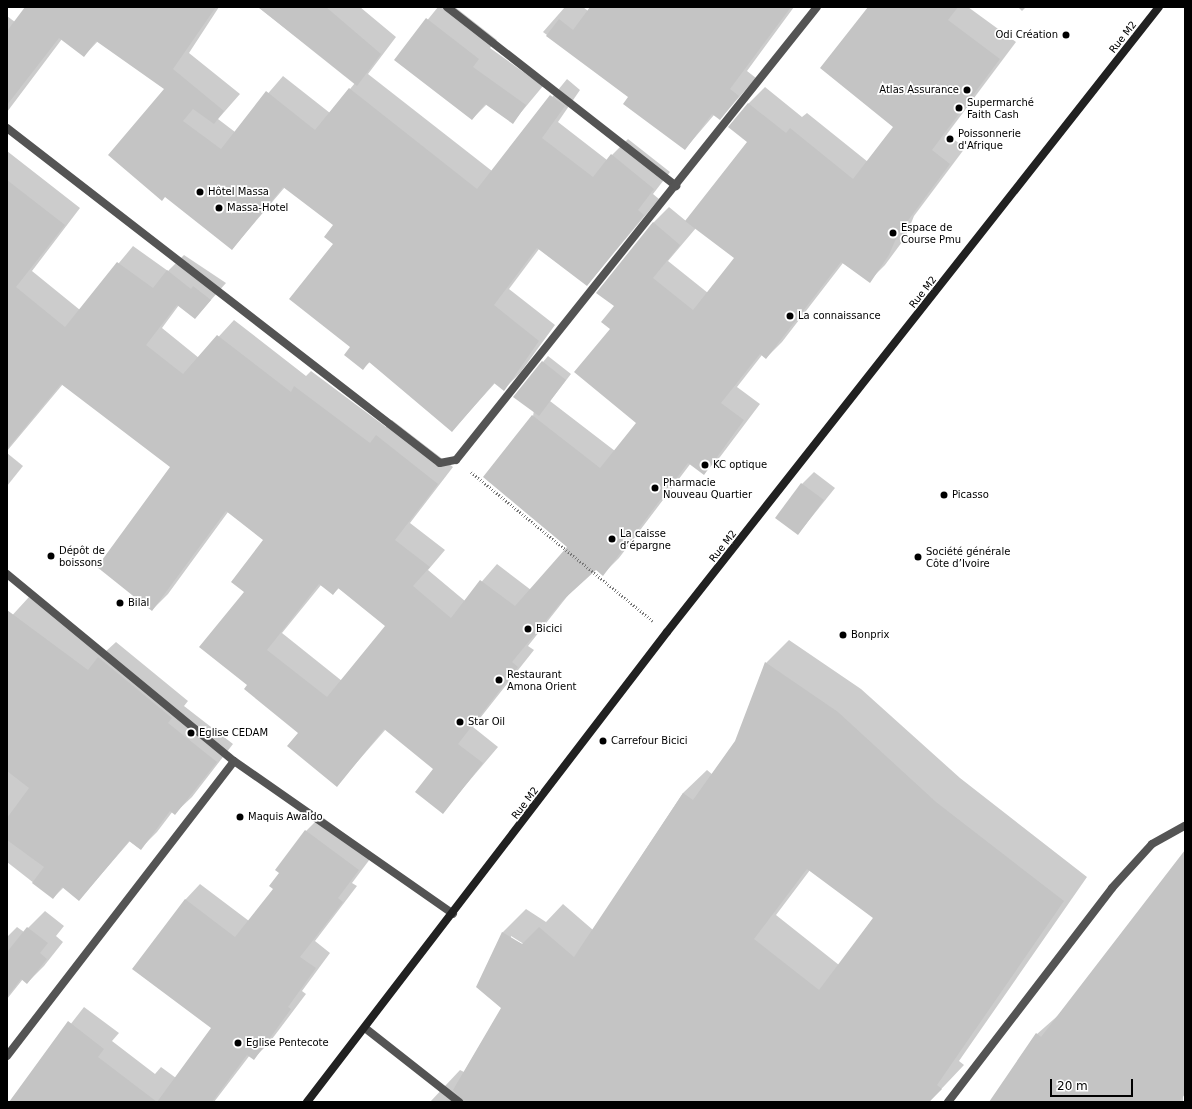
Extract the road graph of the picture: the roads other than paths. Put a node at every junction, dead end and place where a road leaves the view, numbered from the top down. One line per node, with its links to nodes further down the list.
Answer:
1 (447, 7): 5 (street)
2 (817, 7): 5 (street)
3 (1159, 7): 9 (main road, Rue M2)
4 (7, 128): 5 (street)
5 (676, 186)
6 (7, 574): 7 (street)
7 (234, 760): 9 (street); 11 (street)
8 (1185, 826): 14 (street)
9 (453, 914): 10 (main road, Rue M2)
10 (364, 1028): 12 (main road, Rue M2); 13 (street)
11 (7, 1056)
12 (307, 1102)
13 (459, 1102)
14 (948, 1102)

